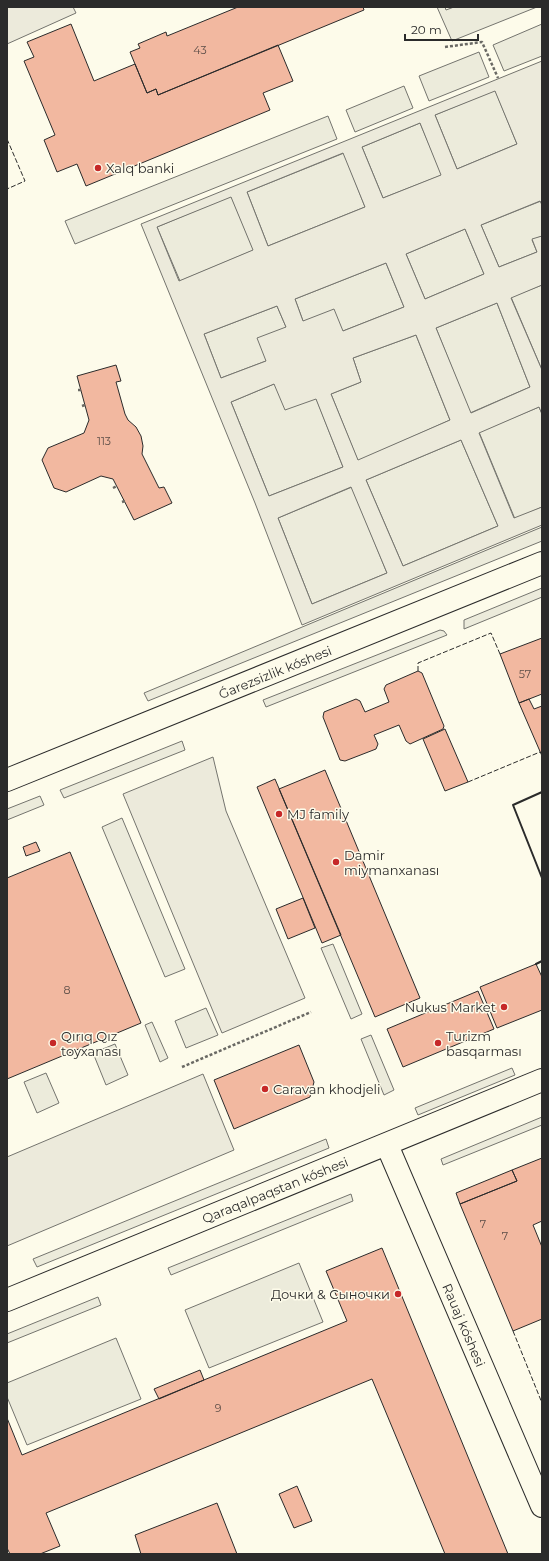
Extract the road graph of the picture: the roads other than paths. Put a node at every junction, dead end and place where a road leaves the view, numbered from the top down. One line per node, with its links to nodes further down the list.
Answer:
1 (542, 563): 2 (street, Ǵarezsizlik kóshesi)
2 (7, 780)
3 (542, 1080): 4 (street, Qaraqalpaqstan kóshesi)
4 (387, 1145): 5 (street, Qaraqalpaqstan kóshesi); 6 (street, Rauaj kóshesi)
5 (7, 1300)
6 (542, 1506)

